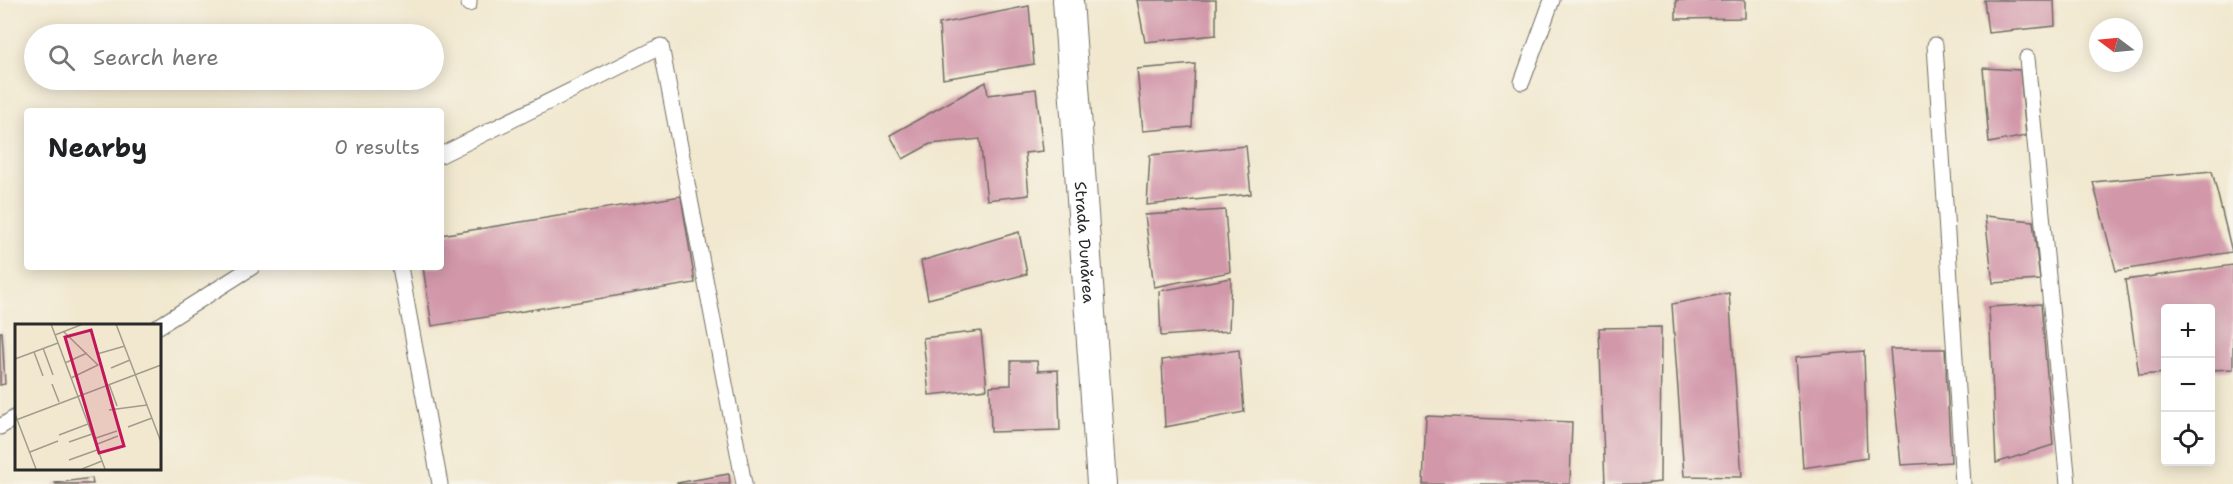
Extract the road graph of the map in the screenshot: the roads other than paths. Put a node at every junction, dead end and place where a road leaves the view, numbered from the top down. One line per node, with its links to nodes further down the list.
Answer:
1 (1068, 0): 14 (street, Strada Dunărea)
2 (1552, 0): 5 (lane)
3 (1935, 45): 15 (lane)
4 (2027, 58): 16 (lane)
5 (1522, 82)
6 (444, 154): 13 (lane)
7 (247, 270): 9 (lane)
8 (401, 270): 12 (lane)
9 (160, 325)
10 (15, 418): 11 (lane)
11 (0, 427)
12 (440, 484)
13 (744, 484)
14 (1102, 484)
15 (1964, 484)
16 (2068, 484)

